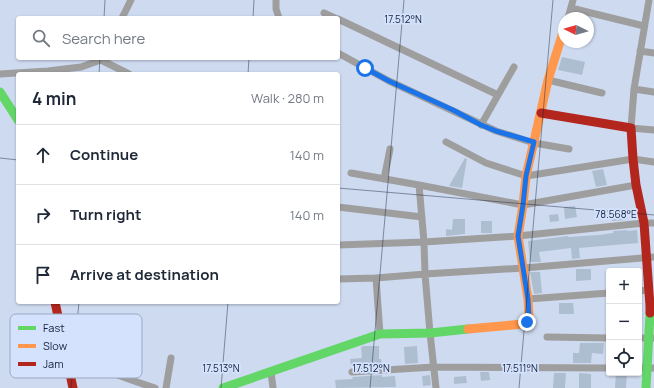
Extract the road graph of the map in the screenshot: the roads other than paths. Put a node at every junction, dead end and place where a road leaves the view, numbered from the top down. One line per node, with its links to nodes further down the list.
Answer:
1 (131, 0): 10 (street)
2 (276, 0): 11 (street)
3 (573, 0): 5 (street)
4 (649, 0): 8 (street)
5 (571, 8): 6 (street); 14 (street)
6 (570, 12)
7 (324, 13): 12 (street)
8 (646, 14): 9 (street); 14 (street)
9 (654, 15)
10 (123, 16)
11 (278, 16)
12 (331, 16)
13 (340, 21): 33 (street)
14 (644, 26): 16 (street)
15 (558, 48): 28 (street)
16 (640, 51): 17 (street); 29 (street)
17 (654, 53)
18 (340, 54): 36 (street)
19 (98, 60): 21 (street)
20 (103, 60): 25 (street)
21 (81, 66): 23 (street); 24 (street)
22 (514, 67): 33 (street)
23 (32, 72)
24 (82, 72)
25 (125, 72)
26 (16, 73): 27 (street)
27 (0, 74)
28 (548, 80): 32 (street); 34 (street)
29 (634, 89): 31 (street); 37 (street)
30 (0, 92): 35 (street)
31 (654, 92)
32 (602, 93)
33 (498, 95): 36 (street)
34 (541, 113): 37 (street); 40 (street)
35 (16, 117)
36 (481, 125): 40 (street)
37 (631, 128): 38 (street); 43 (street)
38 (654, 130)
39 (446, 142): 46 (street)
40 (534, 142): 42 (street); 46 (street)
41 (390, 149): 47 (street)
42 (569, 149)
43 (633, 159): 44 (street); 46 (street); 49 (street)
44 (654, 162)
45 (351, 173): 47 (street)
46 (526, 176): 50 (street)
47 (384, 179): 48 (street)
48 (420, 185): 50 (street); 52 (street)
49 (636, 185): 50 (street); 53 (street)
50 (523, 205): 55 (street)
51 (340, 207): 52 (street)
52 (422, 217): 56 (street)
53 (644, 223): 54 (street); 55 (street); 58 (street)
54 (654, 224)
55 (518, 236): 56 (street); 59 (street)
56 (424, 242): 57 (street); 60 (street)
57 (340, 245)
58 (650, 257): 59 (street); 63 (street)
59 (524, 268): 60 (street); 65 (street)
60 (425, 274): 61 (street); 69 (street)
61 (376, 278): 62 (street); 70 (street)
62 (340, 279)
63 (644, 291): 67 (street)
64 (606, 293): 65 (street)
65 (528, 299): 69 (street)
66 (55, 304): 68 (street)
67 (652, 306): 73 (street)
68 (58, 314)
69 (430, 333): 70 (street); 75 (street)
70 (380, 334): 78 (street)
71 (547, 337): 72 (street)
72 (606, 338)
73 (647, 338): 77 (street)
74 (171, 358): 84 (street)
75 (434, 367): 76 (street); 79 (street); 87 (street)
76 (606, 368)
77 (647, 368): 88 (street)
78 (271, 372): 85 (street); 86 (street)
79 (352, 372)
80 (71, 378): 82 (street)
81 (126, 378): 83 (street)
82 (73, 388)
83 (155, 388)
84 (166, 388)
85 (223, 388)
86 (273, 388)
87 (436, 388)
88 (646, 388)

